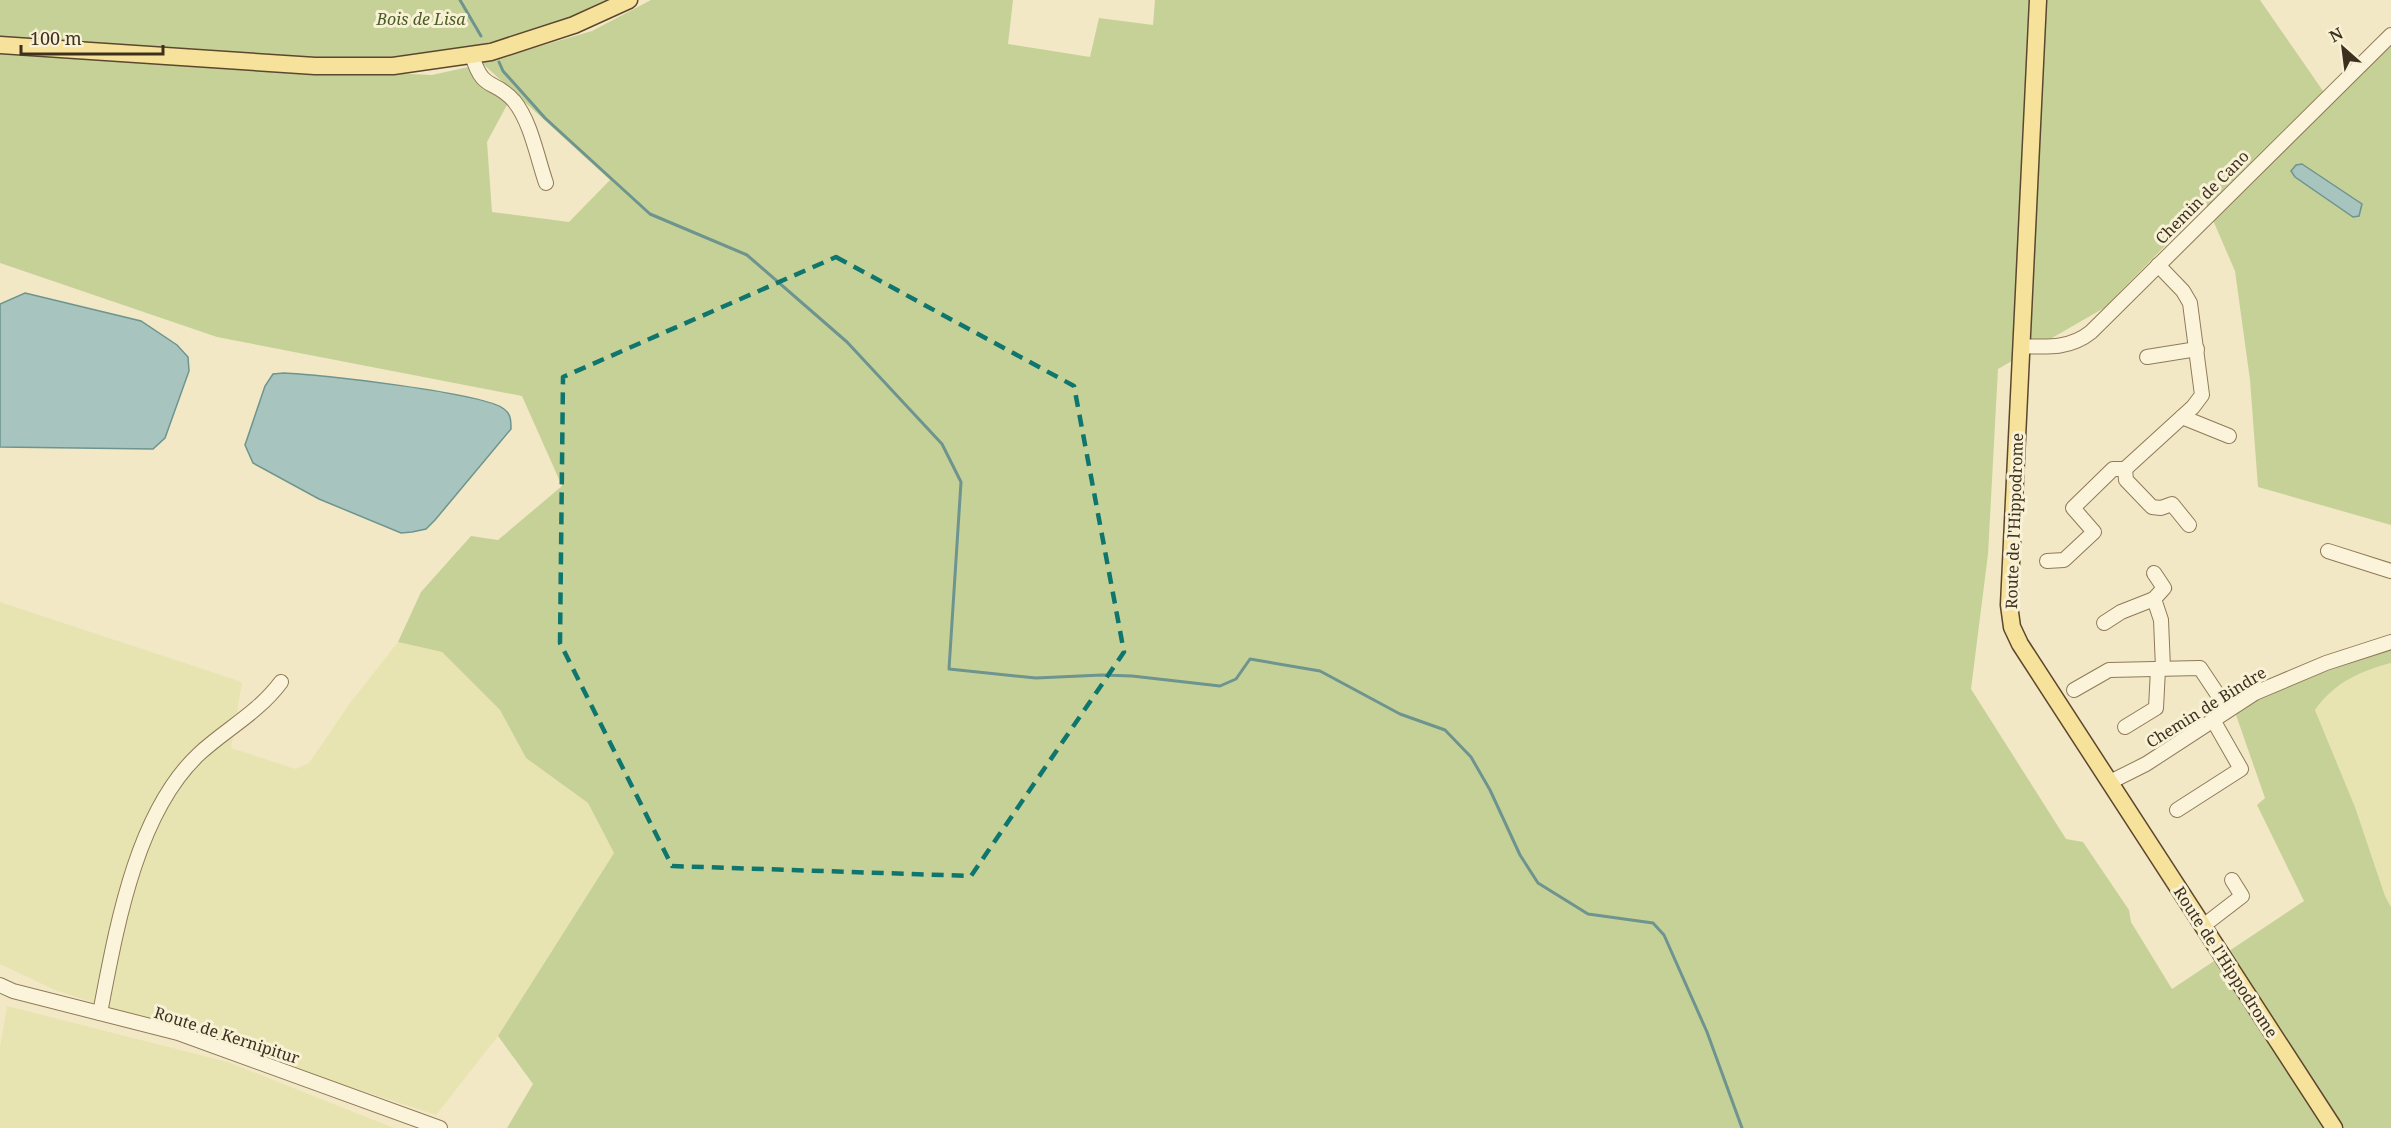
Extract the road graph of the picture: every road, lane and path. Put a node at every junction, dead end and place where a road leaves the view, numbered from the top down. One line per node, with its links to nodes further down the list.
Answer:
1 (629, 0): 5 (main road)
2 (2038, 0): 8 (main road, Route de l'Hippodrome)
3 (2391, 35): 7 (street, Chemin de Cano)
4 (0, 45): 5 (main road)
5 (472, 55): 6 (street)
6 (546, 183)
7 (2158, 265): 8 (street, Chemin de Cano); 9 (street)
8 (2021, 346): 28 (main road, Route de l'Hippodrome)
9 (2197, 349): 10 (street); 11 (street)
10 (2147, 357)
11 (2182, 417): 12 (street); 13 (street)
12 (2229, 436)
13 (2125, 470): 14 (street); 16 (street)
14 (2188, 525)
15 (2328, 551): 17 (street)
16 (2047, 561)
17 (2391, 571)
18 (2154, 573): 19 (street)
19 (2154, 599): 20 (street); 22 (street)
20 (2104, 623)
21 (2391, 642): 25 (street, Chemin de Bindre)
22 (2160, 668): 24 (street); 25 (street); 27 (street)
23 (281, 682): 33 (street)
24 (2074, 690)
25 (2228, 710): 26 (street, Chemin de Bindre)
26 (2213, 720): 28 (street, Chemin de Bindre); 29 (street)
27 (2125, 727)
28 (2110, 782): 31 (main road, Route de l'Hippodrome)
29 (2177, 810)
30 (2232, 880): 31 (street)
31 (2203, 926): 35 (main road, Route de l'Hippodrome)
32 (0, 985): 33 (street, Route de Kernipitur)
33 (100, 1013): 34 (street, Route de Kernipitur)
34 (440, 1128)
35 (2334, 1128)

